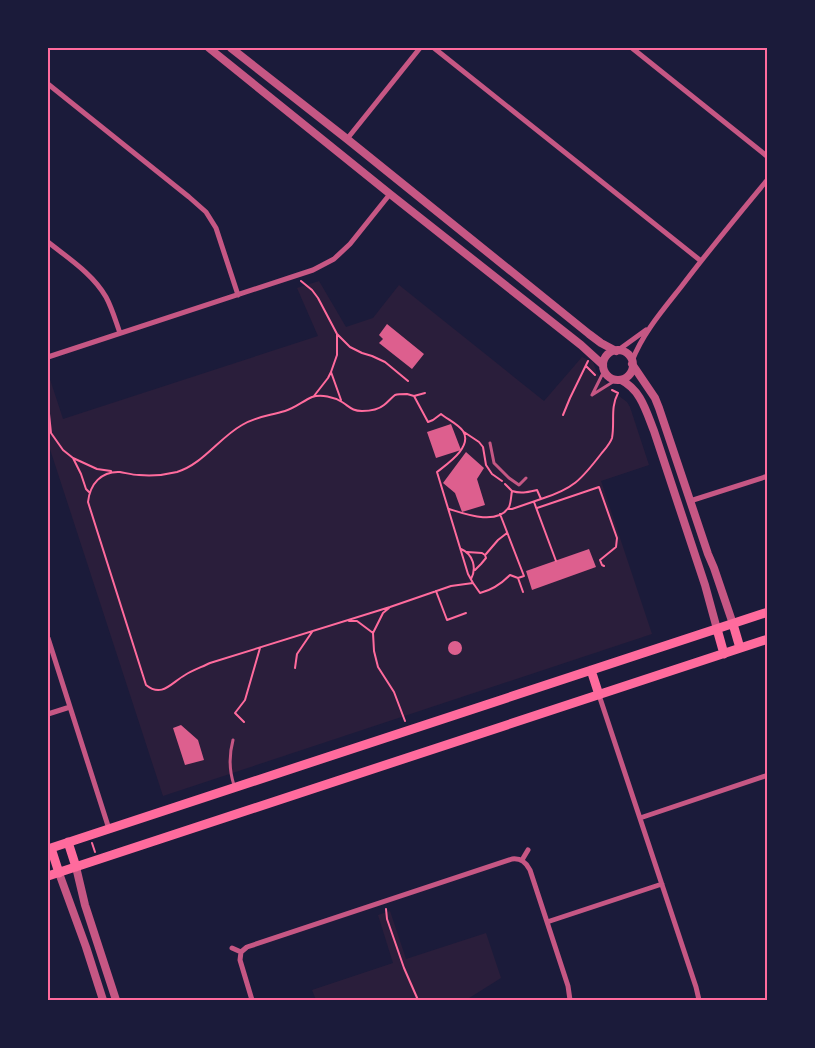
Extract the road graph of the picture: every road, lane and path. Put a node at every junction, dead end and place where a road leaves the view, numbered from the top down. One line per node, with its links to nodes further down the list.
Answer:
1 (208, 48): 10 (street)
2 (231, 48): 7 (street)
3 (420, 48): 7 (street)
4 (434, 48): 12 (street)
5 (632, 48): 8 (street)
6 (48, 84): 14 (street)
7 (347, 139): 18 (street)
8 (768, 157)
9 (768, 179): 12 (street)
10 (390, 194): 13 (street); 23 (street)
11 (48, 242): 16 (street)
12 (701, 261): 15 (street)
13 (296, 276): 14 (street); 17 (path)
14 (238, 295): 16 (street)
15 (648, 328): 18 (street); 21 (street)
16 (120, 334): 19 (street)
17 (337, 334): 24 (path); 27 (path)
18 (616, 351): 21 (street); 23 (street)
19 (48, 358)
20 (590, 358): 22 (path)
21 (632, 362): 26 (street); 44 (street)
22 (585, 365): 25 (path); 34 (path)
23 (604, 368): 26 (street); 26 (lane)
24 (332, 372): 31 (path); 32 (path)
25 (597, 376)
26 (618, 380): 46 (street)
27 (408, 381)
28 (608, 389): 43 (path)
29 (425, 393): 30 (path)
30 (414, 396): 32 (path); 35 (path)
31 (313, 397): 32 (path); 38 (path)
32 (341, 401)
33 (48, 404): 37 (path)
34 (563, 415)
35 (464, 432): 42 (path); 49 (path)
36 (490, 443): 40 (lane)
37 (73, 458): 38 (path); 41 (path)
38 (116, 472): 41 (path)
39 (768, 476): 44 (street)
40 (526, 478)
41 (89, 492): 73 (path)
42 (512, 492): 43 (path); 47 (path)
43 (541, 499): 45 (path)
44 (690, 501): 46 (street); 67 (street)
45 (534, 502): 47 (path); 48 (path)
46 (678, 505): 68 (street)
47 (507, 508): 50 (path)
48 (537, 508): 55 (path); 56 (path)
49 (448, 509): 50 (path); 52 (path)
50 (500, 514): 51 (path)
51 (507, 533): 54 (path); 58 (path)
52 (461, 549): 53 (path); 59 (path)
53 (467, 552): 54 (path); 57 (path)
54 (485, 555): 57 (path)
55 (556, 561)
56 (604, 566)
57 (474, 570): 59 (path)
58 (518, 578): 60 (path); 62 (path)
59 (472, 579): 60 (path)
60 (473, 583): 61 (path)
61 (436, 591): 63 (path); 65 (path)
62 (524, 592)
63 (390, 607): 66 (path); 70 (path)
64 (768, 612): 67 (main road)
65 (466, 613)
66 (347, 621): 69 (path); 70 (path)
67 (733, 624): 68 (main road); 74 (main road)
68 (717, 628): 75 (main road); 77 (main road)
69 (312, 632): 73 (path); 76 (path)
70 (373, 633): 82 (path)
71 (48, 638): 79 (street)
72 (768, 639): 74 (main road)
73 (260, 648): 81 (path)
74 (740, 648): 75 (main road)
75 (724, 654): 78 (main road)
76 (295, 668)
77 (590, 670): 78 (main road); 82 (main road)
78 (599, 695): 86 (street); 94 (main road)
79 (70, 706): 80 (street); 87 (street)
80 (48, 714)
81 (244, 722)
82 (409, 730): 85 (main road)
83 (233, 740): 85 (lane)
84 (768, 775): 86 (street)
85 (235, 788): 87 (main road)
86 (640, 818): 97 (street)
87 (109, 829): 88 (main road)
88 (68, 842): 90 (main road); 94 (main road)
89 (92, 842): 92 (path)
90 (49, 849): 95 (main road)
91 (528, 850): 93 (street)
92 (95, 853)
93 (522, 860): 99 (street); 101 (street)
94 (76, 867): 95 (main road); 103 (street)
95 (59, 873): 96 (main road); 102 (street)
96 (48, 876)
97 (662, 884): 99 (street); 107 (street)
98 (386, 906): 105 (path)
99 (547, 922): 106 (street)
100 (232, 948): 101 (street)
101 (241, 952): 104 (street)
102 (104, 1000)
103 (116, 1000)
104 (252, 1000)
105 (418, 1000)
106 (570, 1000)
107 (699, 1000)

